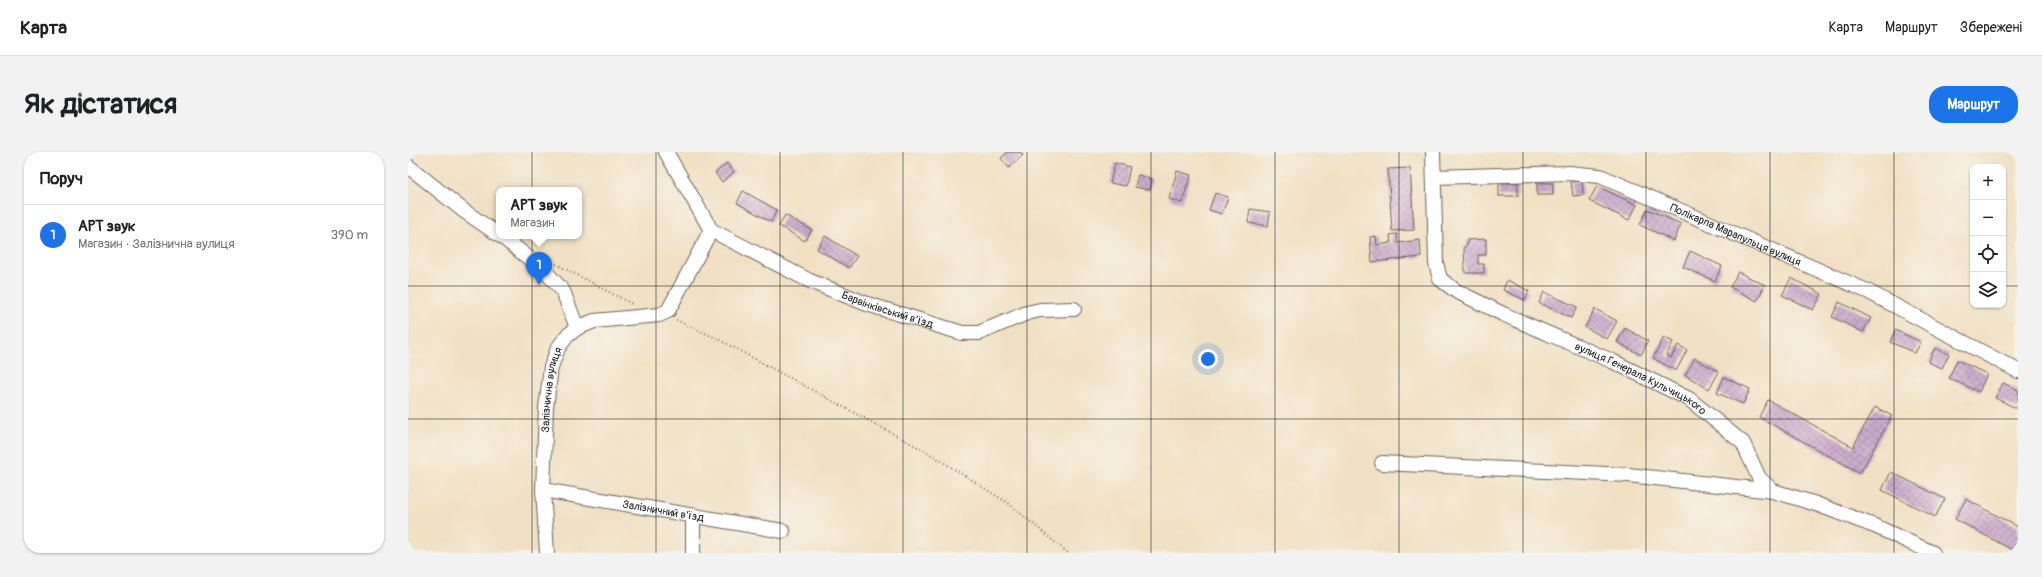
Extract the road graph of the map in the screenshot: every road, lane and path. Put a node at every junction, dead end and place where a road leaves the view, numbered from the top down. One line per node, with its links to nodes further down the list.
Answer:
1 (666, 152): 5 (street)
2 (1434, 152): 4 (street, вулиця Генерала Кульчицького)
3 (408, 166): 6 (street)
4 (1434, 177): 13 (street, Полікарпа Марапульця вулиця); 16 (street, вулиця Генерала Кульчицького)
5 (711, 230): 10 (street, Барвінківський в’їзд); 11 (street)
6 (496, 232)
7 (505, 239): 12 (street)
8 (555, 264): 9 (path)
9 (640, 307)
10 (1074, 309)
11 (664, 313): 12 (street, Залізнична вулиця); 21 (path)
12 (577, 328): 15 (street, Залізнична вулиця)
13 (2018, 372)
14 (1382, 463): 16 (street)
15 (543, 490): 17 (street, Залізничний в’їзд); 19 (street, Залізнична вулиця)
16 (1773, 491): 22 (street, вулиця Генерала Кульчицького)
17 (693, 515): 18 (street, Залізничний в’їзд); 20 (street)
18 (783, 531)
19 (547, 553)
20 (693, 553)
21 (1068, 553)
22 (1933, 553)

